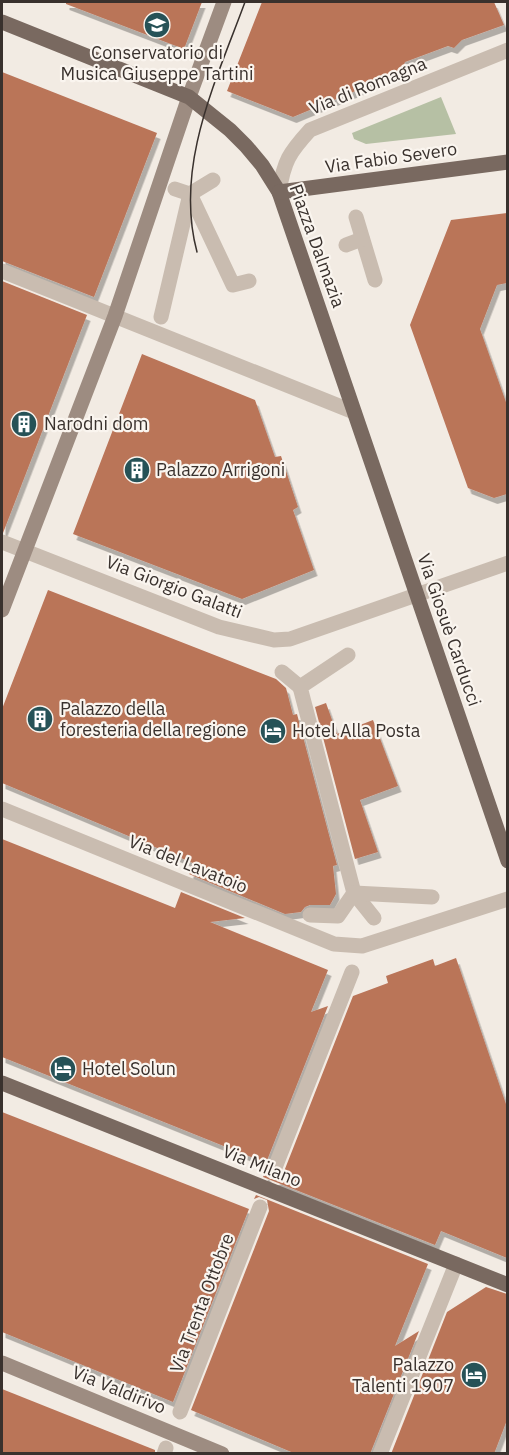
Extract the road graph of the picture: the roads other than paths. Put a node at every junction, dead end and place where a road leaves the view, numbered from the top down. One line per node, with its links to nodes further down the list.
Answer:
1 (225, 2): 4 (main road)
2 (2, 22): 4 (main road, Piazza Dalmazia)
3 (507, 50): 8 (street, Via di Romagna)
4 (189, 97): 8 (main road, Piazza Dalmazia); 16 (main road)
5 (507, 162): 8 (main road, Via Fabio Severo)
6 (213, 180): 9 (street)
7 (175, 189): 9 (street)
8 (279, 192): 18 (main road, Piazza Dalmazia)
9 (190, 194): 15 (street); 17 (street)
10 (356, 217): 11 (street)
11 (362, 239): 12 (street); 14 (street)
12 (346, 245)
13 (2, 271): 16 (street)
14 (375, 280)
15 (249, 281)
16 (115, 316): 18 (street); 20 (main road)
17 (160, 317)
18 (354, 412): 22 (main road, Via Giosuè Carducci)
19 (2, 542): 20 (street, Via Giorgio Galatti)
20 (24, 550): 22 (street, Via Giorgio Galatti); 23 (main road)
21 (507, 563): 22 (street, Via Giorgio Galatti)
22 (417, 595): 28 (main road, Via Giosuè Carducci)
23 (2, 610)
24 (348, 655): 26 (street)
25 (282, 672): 26 (street)
26 (300, 687): 29 (street)
27 (2, 809): 31 (street, Via del Lavatoio)
28 (507, 861)
29 (354, 893): 30 (street); 32 (street); 33 (street)
30 (432, 897)
31 (507, 899)
32 (310, 915)
33 (374, 918)
34 (352, 972): 36 (street)
35 (2, 1083): 38 (main road, Via Milano)
36 (274, 1170)
37 (260, 1207): 41 (street, Via Trenta Ottobre)
38 (456, 1264): 39 (main road, Via Milano); 43 (street)
39 (507, 1284)
40 (2, 1363): 42 (main road, Via Valdirivo)
41 (180, 1412)
42 (222, 1454)
43 (380, 1454)

